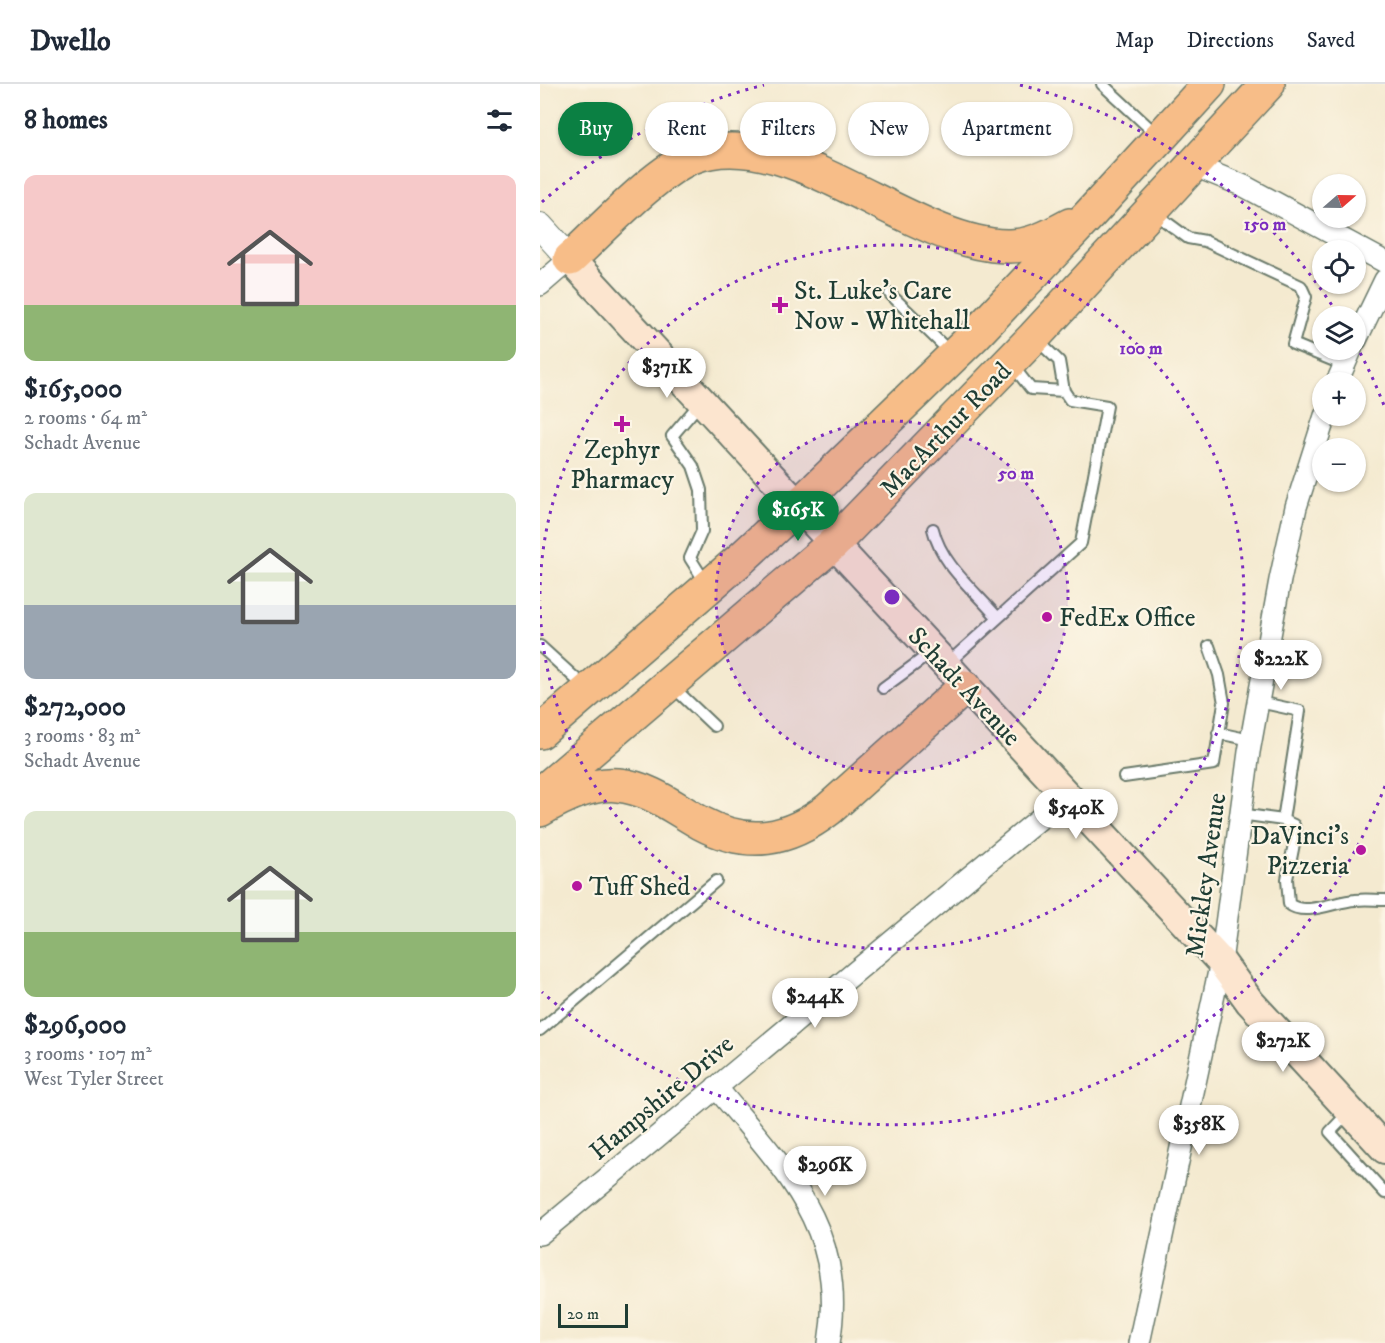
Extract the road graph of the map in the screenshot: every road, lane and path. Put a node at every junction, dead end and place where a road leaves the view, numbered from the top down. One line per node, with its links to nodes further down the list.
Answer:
1 (1102, 84): 4 (lane)
2 (1209, 84): 4 (highway, MacArthur Road)
3 (1268, 84): 5 (highway, MacArthur Road)
4 (1160, 138): 7 (highway, MacArthur Road)
5 (1196, 166): 6 (highway, MacArthur Road); 10 (street)
6 (1152, 212): 15 (highway, MacArthur Road); 18 (lane)
7 (1090, 214): 9 (highway); 16 (highway, MacArthur Road)
8 (540, 226): 9 (street, Schadt Avenue)
9 (570, 259): 12 (street); 20 (main road, Schadt Avenue)
10 (1385, 262)
11 (1385, 280): 14 (street)
12 (540, 285)
13 (890, 294): 16 (lane)
14 (1366, 319)
15 (1034, 337): 17 (highway, MacArthur Road); 19 (lane)
16 (954, 355): 22 (highway, MacArthur Road)
17 (1010, 363): 19 (lane); 24 (highway, MacArthur Road)
18 (1344, 366)
19 (1064, 391): 26 (lane)
20 (701, 402): 22 (main road, Schadt Avenue); 25 (lane)
21 (1322, 426): 33 (street, Mickley Avenue)
22 (797, 507): 24 (main road, Schadt Avenue); 25 (highway, MacArthur Road)
23 (933, 529): 26 (lane)
24 (833, 544): 29 (main road, Schadt Avenue); 30 (highway, MacArthur Road)
25 (709, 587): 32 (highway, MacArthur Road)
26 (997, 617): 29 (lane)
27 (540, 646): 32 (lane)
28 (1209, 646): 36 (lane)
29 (947, 668): 31 (lane); 40 (main road, Schadt Avenue); 41 (highway)
30 (670, 683): 34 (lane); 39 (highway, MacArthur Road)
31 (883, 688)
32 (588, 690): 35 (highway, MacArthur Road)
33 (1259, 702): 37 (street, Mickley Avenue); 43 (lane)
34 (714, 726)
35 (540, 732)
36 (1218, 733): 37 (lane); 38 (lane)
37 (1251, 740): 42 (street, Mickley Avenue)
38 (1124, 777)
39 (540, 794)
40 (1067, 796): 46 (main road, Schadt Avenue); 48 (street, Hampshire Drive)
41 (540, 810)
42 (1240, 814): 43 (lane); 46 (street, Mickley Avenue)
43 (1283, 820): 45 (lane)
44 (716, 882): 47 (lane)
45 (1385, 900)
46 (1221, 962): 49 (main road, Schadt Avenue); 54 (street, Mickley Avenue)
47 (540, 1030)
48 (716, 1087): 52 (street, Hampshire Drive); 53 (street)
49 (1349, 1112): 50 (main road, Schadt Avenue); 51 (lane)
50 (1385, 1149)
51 (1385, 1193)
52 (540, 1234)
53 (828, 1343)
54 (1139, 1343)

